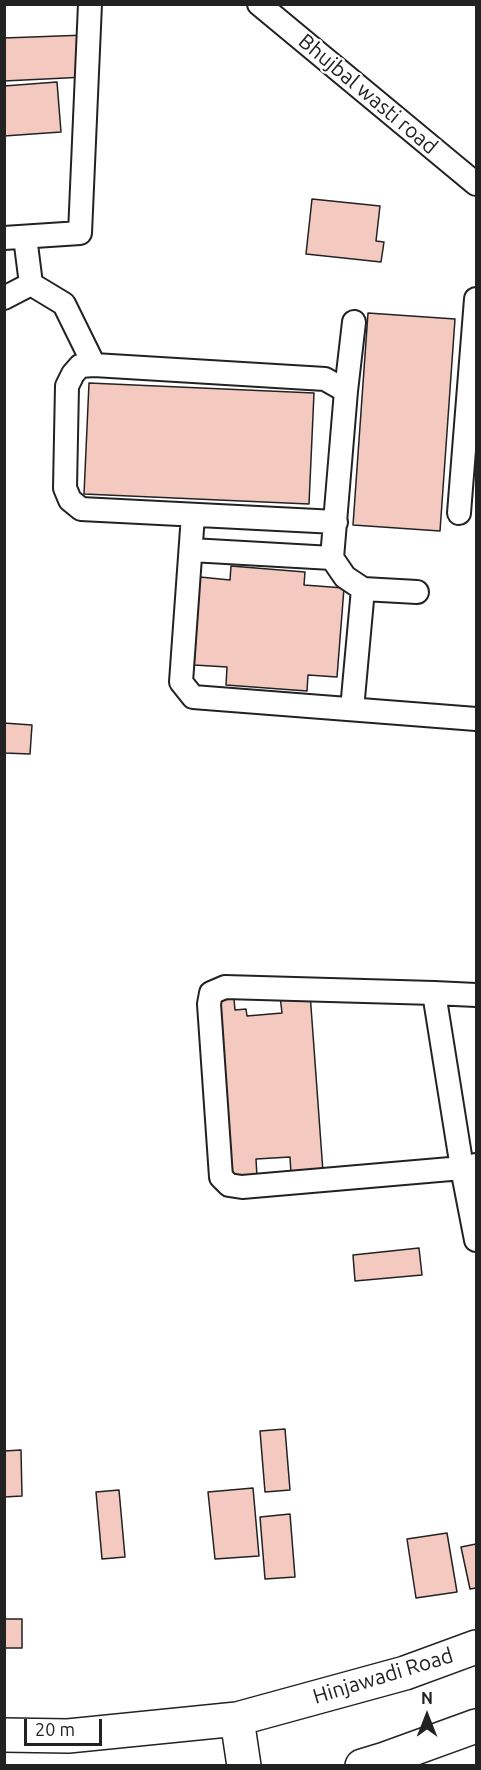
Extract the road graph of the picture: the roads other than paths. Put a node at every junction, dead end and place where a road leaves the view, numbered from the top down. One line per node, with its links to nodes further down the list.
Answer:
1 (90, 4): 4 (street)
2 (259, 4): 3 (street, Bhujbal wasti road)
3 (477, 184)
4 (15, 238): 5 (street)
5 (31, 284): 6 (street); 9 (street)
6 (4, 298)
7 (477, 299): 11 (street)
8 (354, 322): 10 (street)
9 (94, 365): 10 (street); 12 (street)
10 (346, 391): 13 (street)
11 (459, 513)
12 (193, 514): 13 (street); 14 (street)
13 (336, 522): 15 (street)
14 (190, 550): 15 (street); 18 (street)
15 (332, 558): 16 (street)
16 (363, 589): 17 (street); 18 (street)
17 (417, 592)
18 (352, 709): 19 (street)
19 (477, 719)
20 (434, 993): 21 (street); 22 (street); 22 (street)
21 (477, 995)
22 (469, 1166): 23 (street)
23 (477, 1240)
24 (477, 1647): 25 (main road, Hinjawadi Road)
25 (237, 1719): 27 (main road, Hinjawadi Road); 28 (main road)
26 (477, 1726): 29 (main road)
27 (4, 1736)
28 (244, 1766)
29 (362, 1766)

